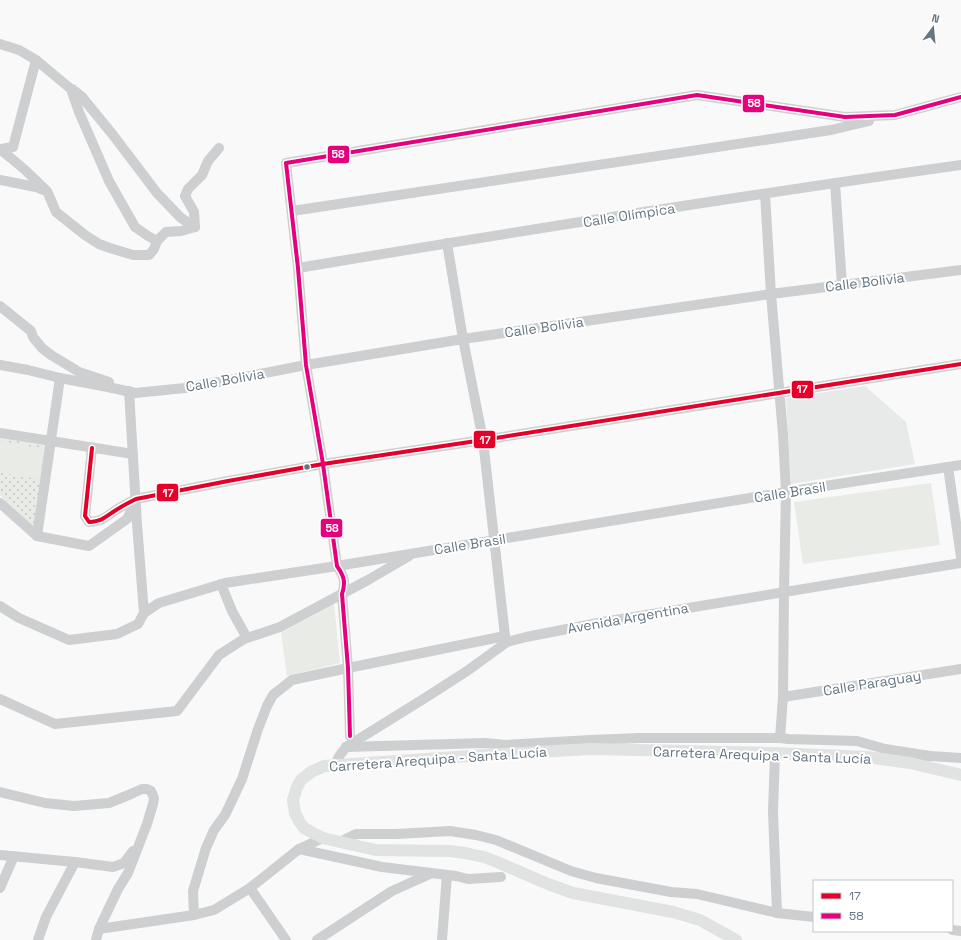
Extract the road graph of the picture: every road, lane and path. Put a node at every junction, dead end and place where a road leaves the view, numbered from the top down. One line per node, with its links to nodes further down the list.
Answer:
1 (0, 44): 2 (street)
2 (36, 60): 3 (street); 7 (street)
3 (71, 89): 14 (street); 15 (street)
4 (961, 97): 5 (street)
5 (895, 115): 13 (street); 13 (street)
6 (218, 148): 14 (street)
7 (0, 149): 11 (street)
8 (961, 165): 10 (street, Calle Olímpica)
9 (0, 180): 11 (street)
10 (835, 183): 12 (street, Calle Olímpica); 19 (street)
11 (47, 191): 15 (street)
12 (765, 194): 16 (street, Calle Olímpica); 20 (street)
13 (292, 211): 17 (street)
14 (195, 227): 15 (street)
15 (157, 241)
16 (447, 243): 17 (street, Calle Olímpica); 22 (street)
17 (298, 268): 23 (street)
18 (961, 270): 19 (street, Calle Bolivia)
19 (842, 285): 20 (street, Calle Bolivia)
20 (771, 294): 22 (street, Calle Bolivia); 28 (street)
21 (0, 306): 27 (street)
22 (463, 339): 23 (street, Calle Bolivia); 30 (street)
23 (306, 364): 27 (street, Calle Bolivia); 34 (street)
24 (961, 364): 28 (street)
25 (0, 365): 26 (street)
26 (60, 378): 27 (street); 31 (street)
27 (129, 391): 33 (street)
28 (779, 393): 30 (street); 37 (street)
29 (0, 433): 31 (street)
30 (483, 440): 34 (street); 41 (street)
31 (51, 441): 32 (street); 40 (street)
32 (92, 448): 33 (street); 38 (street)
33 (133, 454): 38 (street)
34 (323, 464): 38 (street); 45 (street)
35 (961, 465): 36 (street, Calle Brasil)
36 (948, 467): 37 (street, Calle Brasil); 43 (street)
37 (786, 492): 41 (street, Calle Brasil); 47 (street)
38 (136, 500): 40 (street); 50 (street)
39 (0, 503): 40 (street)
40 (37, 536)
41 (495, 540): 42 (street, Calle Brasil); 52 (street)
42 (415, 553): 45 (street, Calle Brasil); 48 (street)
43 (961, 556)
44 (961, 562): 47 (street, Avenida Argentina)
45 (337, 566): 46 (street, Calle Brasil); 48 (street)
46 (221, 584): 50 (street, Calle Brasil); 51 (street)
47 (784, 592): 52 (street, Avenida Argentina); 55 (street)
48 (342, 594): 51 (street); 53 (street)
49 (0, 606): 50 (street, Calle Brasil)
50 (144, 613)
51 (247, 638): 56 (street)
52 (506, 639): 53 (street); 59 (street, Avenida Argentina)
53 (348, 668): 57 (street); 80 (street)
54 (961, 669): 55 (street, Calle Paraguay)
55 (783, 697): 58 (street)
56 (0, 699)
57 (350, 736)
58 (780, 738): 59 (street); 61 (street)
59 (346, 747): 64 (street, Avenida Argentina)
60 (776, 753): 63 (main road, Carretera Arequipa - Santa Lucía); 64 (main road, Carretera Arequipa - Santa Lucía); 79 (street)
61 (930, 756): 62 (street); 63 (street)
62 (961, 758)
63 (910, 763): 65 (main road, Carretera Arequipa - Santa Lucía)
64 (334, 766): 67 (main road, Carretera Arequipa - Santa Lucía)
65 (961, 774)
66 (0, 792): 68 (street)
67 (323, 838): 69 (main road, Carretera Arequipa - Santa Lucía); 70 (street)
68 (140, 842): 73 (street); 82 (street)
69 (340, 842): 79 (street); 88 (main road, Carretera Arequipa - Santa Lucía)
70 (299, 849): 74 (street); 78 (street)
71 (0, 854): 72 (street)
72 (14, 856): 73 (street); 77 (street)
73 (76, 862): 83 (street)
74 (431, 873): 75 (street); 86 (street)
75 (447, 875): 76 (street); 87 (street)
76 (501, 877)
77 (0, 888)
78 (250, 888): 80 (street); 85 (street)
79 (777, 913): 81 (street)
80 (194, 915): 82 (street)
81 (813, 917)
82 (99, 929): 84 (street)
83 (38, 940)
84 (96, 940)
85 (286, 940)
86 (317, 940)
87 (442, 940)
88 (736, 940)

